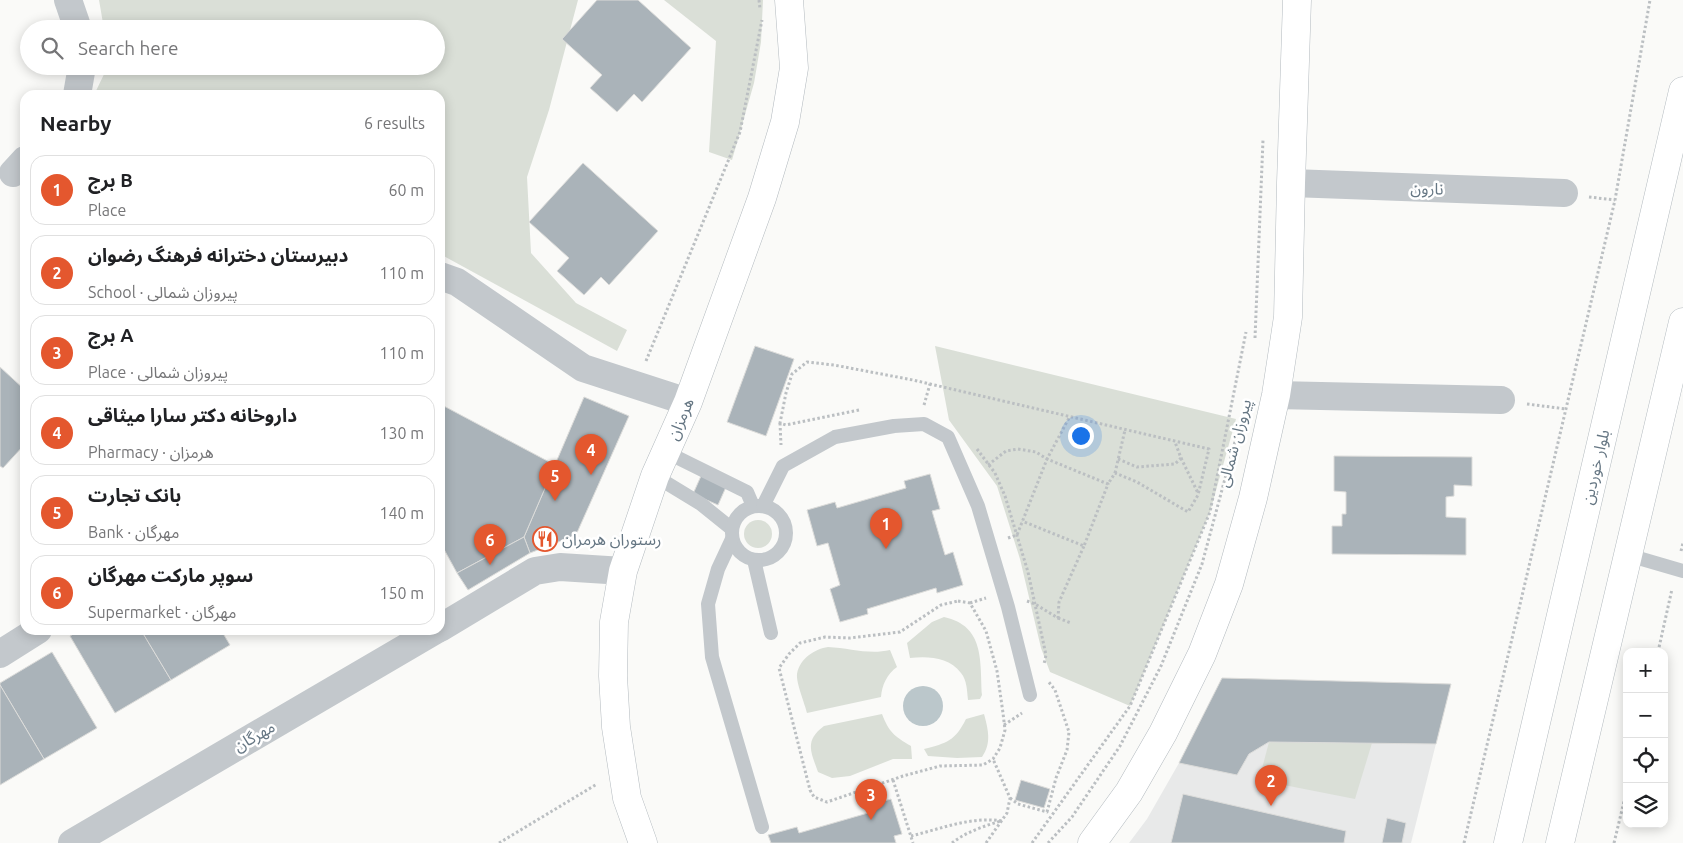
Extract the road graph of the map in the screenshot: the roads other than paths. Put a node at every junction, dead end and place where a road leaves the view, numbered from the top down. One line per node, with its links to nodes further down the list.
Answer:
1 (68, 0): 4 (street)
2 (789, 0): 14 (street, هرمزان)
3 (1297, 0): 8 (street, پیروزان شمالی)
4 (75, 20)
5 (80, 75): 6 (street)
6 (78, 90)
7 (1683, 91): 32 (street, بلوار خوردین)
8 (1290, 183): 9 (street, نارون); 12 (street, پیروزان شمالی)
9 (1564, 193)
10 (445, 278): 14 (street)
11 (1683, 322): 18 (street)
12 (1276, 395): 13 (street); 31 (street, پیروزان شمالی)
13 (1502, 400)
14 (688, 402): 15 (street, هرمزان)
15 (661, 464): 16 (lane); 17 (lane); 20 (street, هرمزان)
16 (758, 506): 17 (lane); 19 (lane); 27 (lane)
17 (732, 534): 19 (lane); 28 (lane)
18 (1628, 555): 21 (lane); 33 (street)
19 (754, 560): 23 (lane)
20 (623, 571): 22 (street); 30 (street, هرمزان)
21 (1683, 571)
22 (445, 625)
23 (771, 633)
24 (30, 635): 26 (street)
25 (427, 635): 29 (street, مهرگان)
26 (0, 654)
27 (1030, 695)
28 (762, 827)
29 (72, 843)
30 (643, 843)
31 (1092, 843)
32 (1508, 843)
33 (1560, 843)

